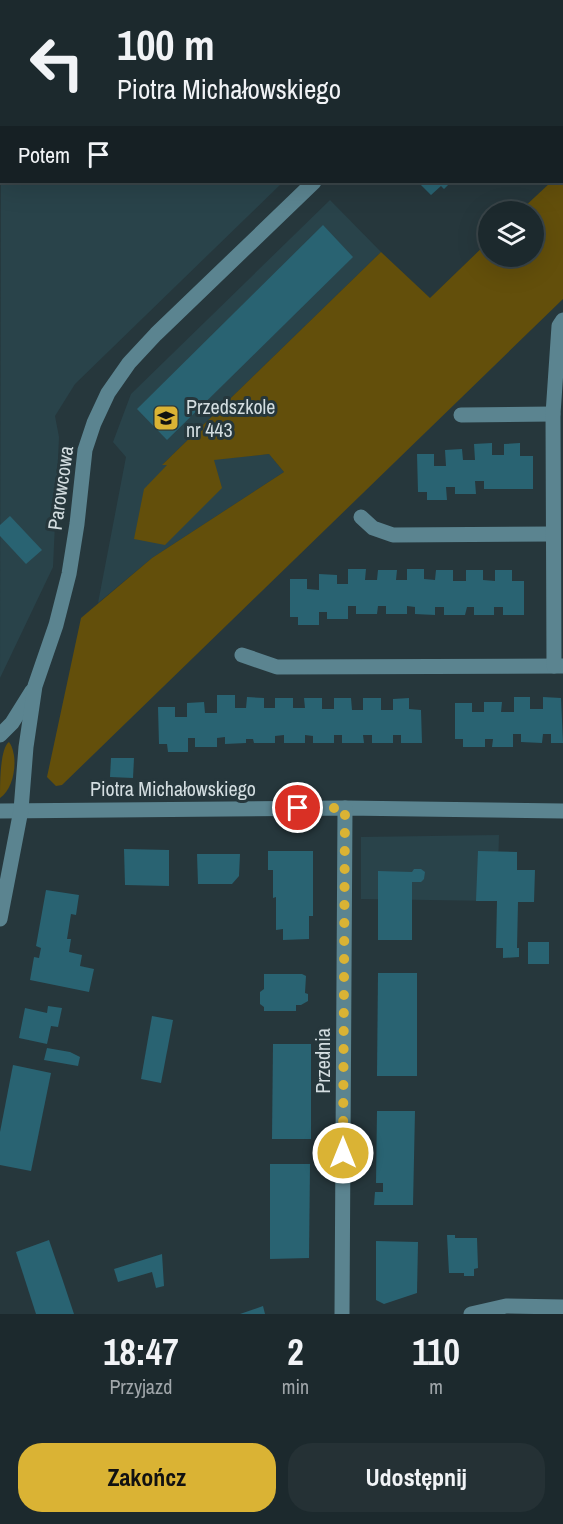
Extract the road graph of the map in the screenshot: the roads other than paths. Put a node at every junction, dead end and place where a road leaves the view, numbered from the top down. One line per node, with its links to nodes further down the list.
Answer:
1 (313, 183): 9 (street, Parowcowa)
2 (563, 320): 3 (street)
3 (553, 414): 4 (street); 6 (street)
4 (461, 415)
5 (361, 517): 6 (street)
6 (552, 534): 8 (street)
7 (242, 655): 8 (street)
8 (558, 666)
9 (35, 686): 10 (street); 12 (street, Parowcowa)
10 (0, 735)
11 (345, 808): 12 (street, Piotra Michałowskiego); 14 (street, Piotra Michałowskiego); 17 (street, Przednia)
12 (21, 810): 13 (street, Piotra Michałowskiego); 15 (street, Parowcowa)
13 (0, 811)
14 (563, 811)
15 (0, 919)
16 (563, 1306): 18 (street)
17 (342, 1314)
18 (471, 1314)

